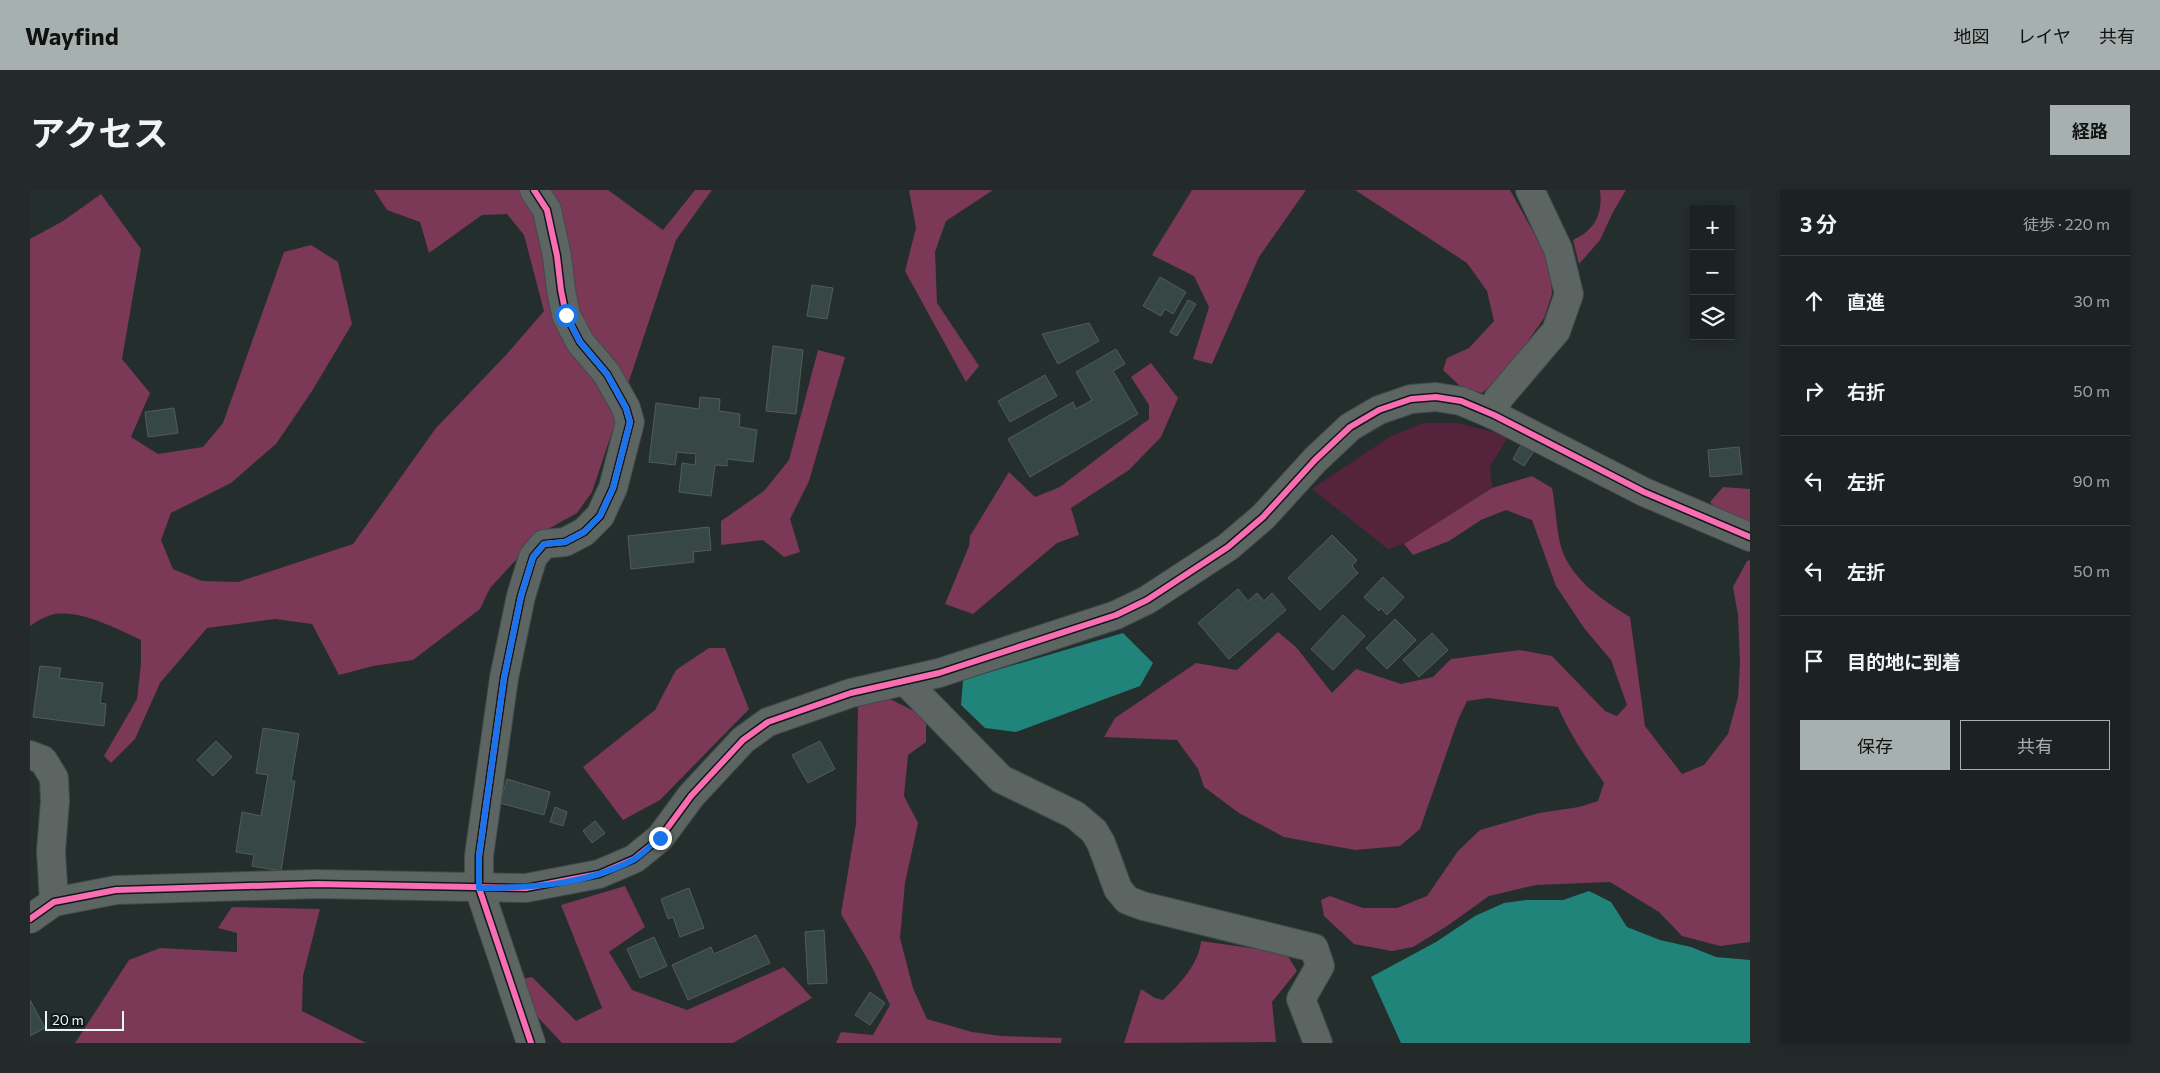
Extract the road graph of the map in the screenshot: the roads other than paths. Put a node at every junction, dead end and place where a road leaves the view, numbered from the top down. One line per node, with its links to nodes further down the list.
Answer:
1 (534, 190): 7 (street)
2 (1530, 190): 3 (street)
3 (1494, 415): 4 (street); 5 (street)
4 (1750, 537)
5 (905, 681): 7 (street); 11 (street)
6 (30, 755): 8 (street)
7 (479, 888): 8 (street); 10 (street)
8 (54, 902): 9 (street)
9 (30, 919)
10 (531, 1043)
11 (1318, 1043)

